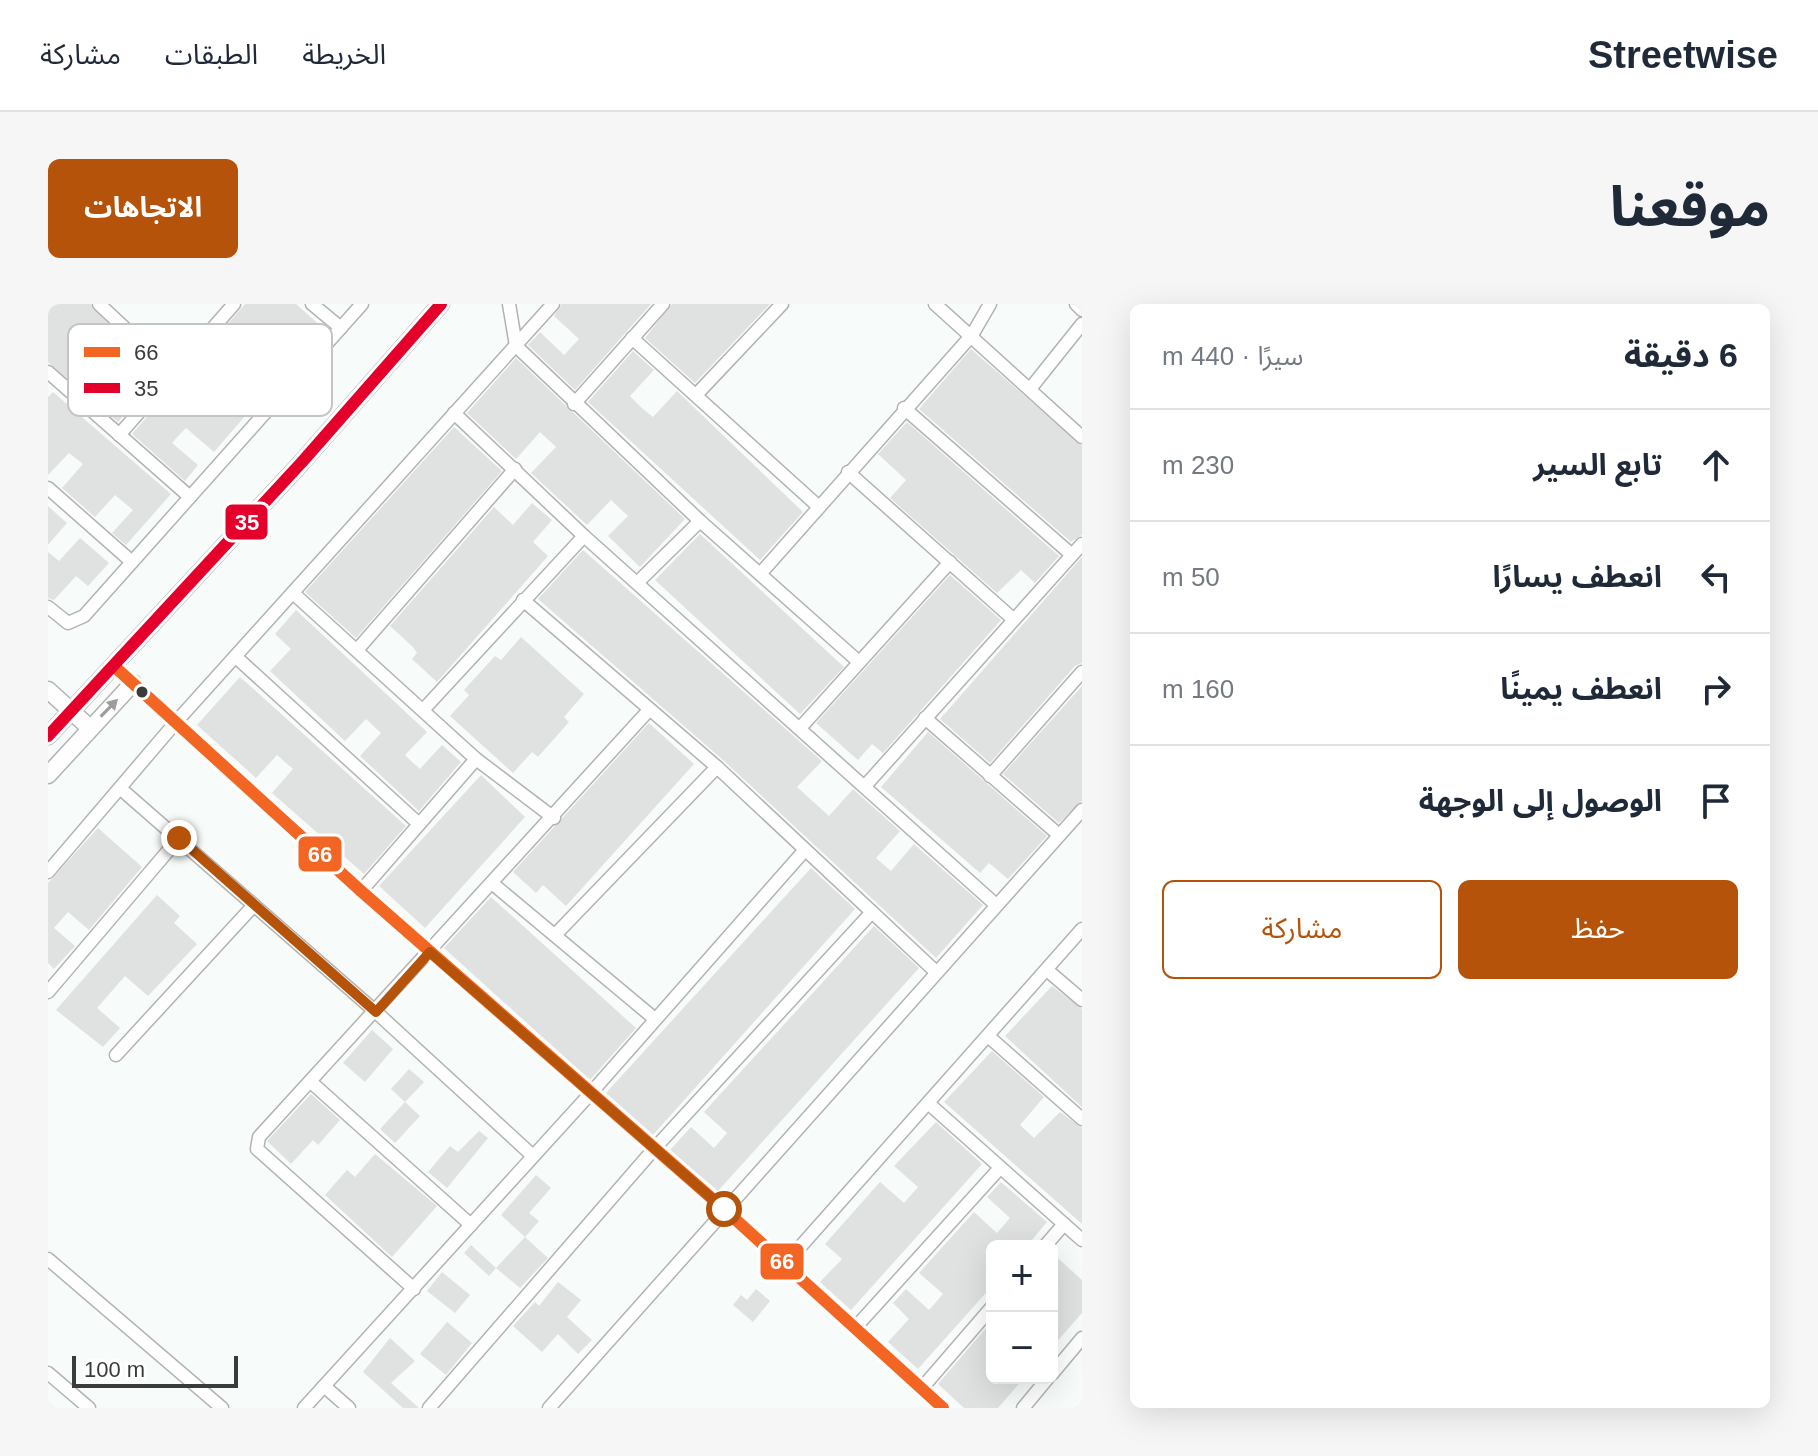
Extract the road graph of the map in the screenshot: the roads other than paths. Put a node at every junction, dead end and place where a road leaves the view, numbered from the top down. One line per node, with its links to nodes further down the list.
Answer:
1 (99, 304): 14 (street)
2 (234, 304): 15 (street)
3 (312, 304): 17 (street)
4 (362, 304): 17 (street)
5 (441, 304): 54 (street)
6 (509, 304): 21 (street)
7 (553, 304): 21 (street)
8 (663, 304): 20 (street)
9 (782, 304): 25 (street)
10 (935, 304): 18 (street)
11 (990, 304): 18 (street)
12 (1076, 304): 13 (street)
13 (1082, 310)
14 (120, 324)
15 (217, 324)
16 (1082, 324): 23 (street)
17 (341, 328): 19 (street)
18 (972, 335): 23 (street); 27 (street)
19 (332, 338)
20 (632, 338): 25 (street); 26 (street)
21 (516, 346): 26 (street); 28 (street)
22 (48, 372): 24 (street)
23 (1030, 389): 33 (street)
24 (68, 390)
25 (696, 395): 38 (street)
26 (574, 404): 39 (street)
27 (904, 408): 35 (street); 42 (street)
28 (454, 413): 34 (street); 47 (street)
29 (98, 416): 32 (street)
30 (136, 416): 32 (street)
31 (262, 416): 37 (street)
32 (119, 435): 37 (street)
33 (1082, 437)
34 (515, 469): 40 (street); 51 (street)
35 (848, 472): 38 (street); 44 (street)
36 (48, 488): 43 (street)
37 (190, 497): 43 (street)
38 (819, 507): 45 (street)
39 (700, 521): 45 (street); 46 (street)
40 (584, 536): 46 (street); 48 (street)
41 (1082, 544): 42 (street)
42 (1072, 555): 50 (street)
43 (132, 562): 49 (street)
44 (950, 562): 50 (street); 53 (street)
45 (760, 574): 53 (street)
46 (638, 582): 64 (street)
47 (293, 593): 51 (street); 52 (street)
48 (523, 600): 58 (street); 59 (street)
49 (48, 607)
50 (1013, 619): 61 (street)
51 (357, 650): 58 (street)
52 (236, 657): 62 (street); 75 (street)
53 (859, 662): 64 (street)
54 (115, 667): 56 (street); 60 (street)
55 (1082, 672): 70 (street)
56 (133, 683): 62 (street); 65 (street, one-way to 56)
57 (48, 690): 60 (street)
58 (424, 709): 67 (street)
59 (649, 710): 68 (street); 74 (street)
60 (72, 712): 63 (street); 65 (street)
61 (925, 718): 70 (street); 71 (street)
62 (176, 722): 72 (street); 81 (street)
63 (51, 727): 66 (street)
64 (801, 727): 71 (street)
65 (90, 728): 66 (street)
66 (76, 745): 69 (street)
67 (476, 759): 74 (street); 75 (street)
68 (717, 767): 78 (street); 86 (street)
69 (48, 775)
70 (990, 776): 76 (street)
71 (865, 786): 82 (street)
72 (121, 789): 77 (street); 79 (street)
73 (1082, 810): 76 (street)
74 (554, 818): 80 (street)
75 (419, 824): 81 (street)
76 (1059, 835): 82 (street)
77 (179, 838): 83 (street); 90 (street)
78 (804, 851): 84 (street); 93 (street)
79 (48, 872)
80 (493, 884): 86 (street); 87 (street)
81 (361, 891): 87 (street)
82 (995, 904): 89 (street)
83 (254, 905): 92 (street); 95 (street)
84 (872, 912): 89 (street); 100 (street)
85 (1082, 929): 88 (street)
86 (555, 935): 93 (street)
87 (430, 952): 92 (street); 97 (street)
88 (1047, 970): 91 (street); 94 (street)
89 (935, 971): 103 (street)
90 (48, 992)
91 (1082, 1000)
92 (376, 1012): 96 (street); 101 (street)
93 (655, 1019): 97 (street)
94 (988, 1036): 98 (street); 99 (street)
95 (116, 1055)
96 (312, 1083): 105 (street); 110 (street)
97 (590, 1094): 100 (street); 101 (street)
98 (928, 1103): 102 (street); 109 (street)
99 (1082, 1119)
100 (654, 1149): 103 (street); 123 (street)
101 (533, 1156): 105 (street)
102 (999, 1169): 104 (street); 112 (street)
103 (724, 1209): 109 (street); 124 (street)
104 (1064, 1224): 106 (street); 107 (street)
105 (471, 1225): 110 (street)
106 (1050, 1240)
107 (1082, 1240)
108 (48, 1259): 120 (street)
109 (785, 1264): 112 (street)
110 (414, 1289): 117 (street)
111 (988, 1312): 118 (street)
112 (855, 1328): 118 (street)
113 (1082, 1338): 114 (street)
114 (1058, 1366)
115 (48, 1374): 119 (street)
116 (1043, 1384): 126 (street)
117 (324, 1386): 121 (street); 122 (street)
118 (922, 1388): 125 (street)
119 (89, 1408)
120 (222, 1408)
121 (304, 1408)
122 (349, 1408)
123 (429, 1408)
124 (549, 1408)
125 (943, 1408)
126 (1023, 1408)

